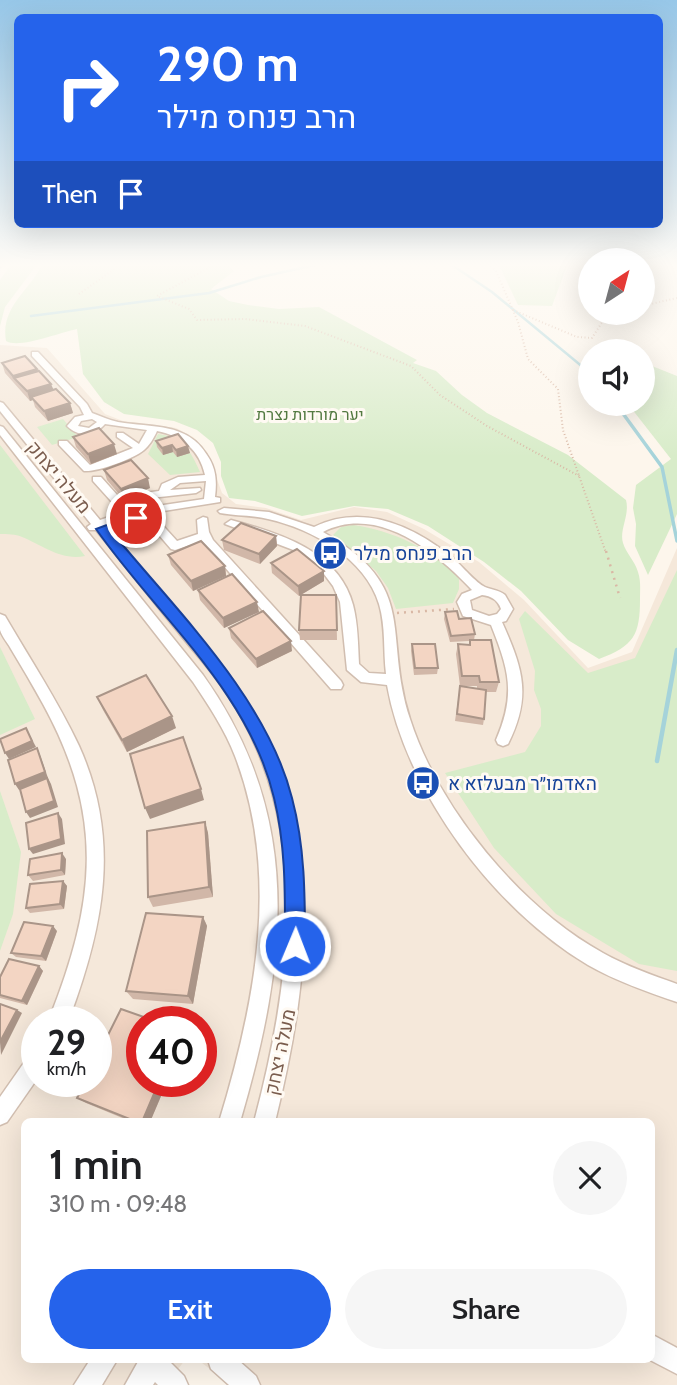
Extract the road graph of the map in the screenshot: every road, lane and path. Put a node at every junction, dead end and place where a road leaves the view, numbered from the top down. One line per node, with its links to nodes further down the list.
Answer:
1 (309, 328): 15 (path)
2 (518, 328): 15 (path)
3 (555, 328): 4 (path)
4 (599, 328)
5 (35, 354): 7 (street)
6 (0, 405): 20 (street, מעלה יצחק)
7 (89, 416): 8 (street); 11 (street)
8 (102, 420): 11 (street); 12 (street)
9 (153, 428): 12 (street); 14 (street); 16 (street)
10 (0, 429): 26 (street, מעלה יצחק)
11 (95, 429): 12 (street)
12 (122, 431): 14 (street)
13 (63, 443): 14 (street)
14 (140, 449)
15 (581, 477): 30 (path)
16 (211, 478): 18 (street); 19 (street)
17 (97, 479): 18 (street)
18 (164, 494): 19 (street)
19 (201, 497): 21 (street); 22 (street); 23 (street)
20 (77, 499): 21 (street); 24 (street, מעלה יצחק)
21 (145, 516): 22 (street); 24 (street); 27 (street); 28 (street)
22 (198, 517): 23 (street); 27 (street)
23 (227, 517): 25 (street); 35 (street)
24 (100, 527): 26 (street); 28 (street, מעלה יצחק)
25 (314, 532): 29 (street); 32 (street)
26 (83, 533): 42 (street, מעלה יצחק)
27 (205, 536): 36 (street)
28 (119, 550): 43 (street, מעלה יצחק)
29 (481, 591): 31 (street); 34 (street)
30 (620, 598)
31 (464, 608): 32 (path); 34 (street)
32 (388, 613): 35 (street)
33 (0, 619): 39 (street)
34 (495, 620): 37 (street)
35 (393, 680): 38 (street)
36 (336, 685)
37 (503, 740)
38 (677, 993)
39 (64, 1006)
40 (21, 1084): 41 (street)
41 (0, 1115)
42 (230, 1118)
43 (265, 1118)
44 (655, 1348): 45 (street)
45 (677, 1362)
46 (103, 1363): 51 (street)
47 (152, 1363): 52 (street)
48 (155, 1363): 53 (street)
49 (224, 1363): 50 (street)
50 (241, 1375)
51 (88, 1385)
52 (138, 1385)
53 (175, 1385)

